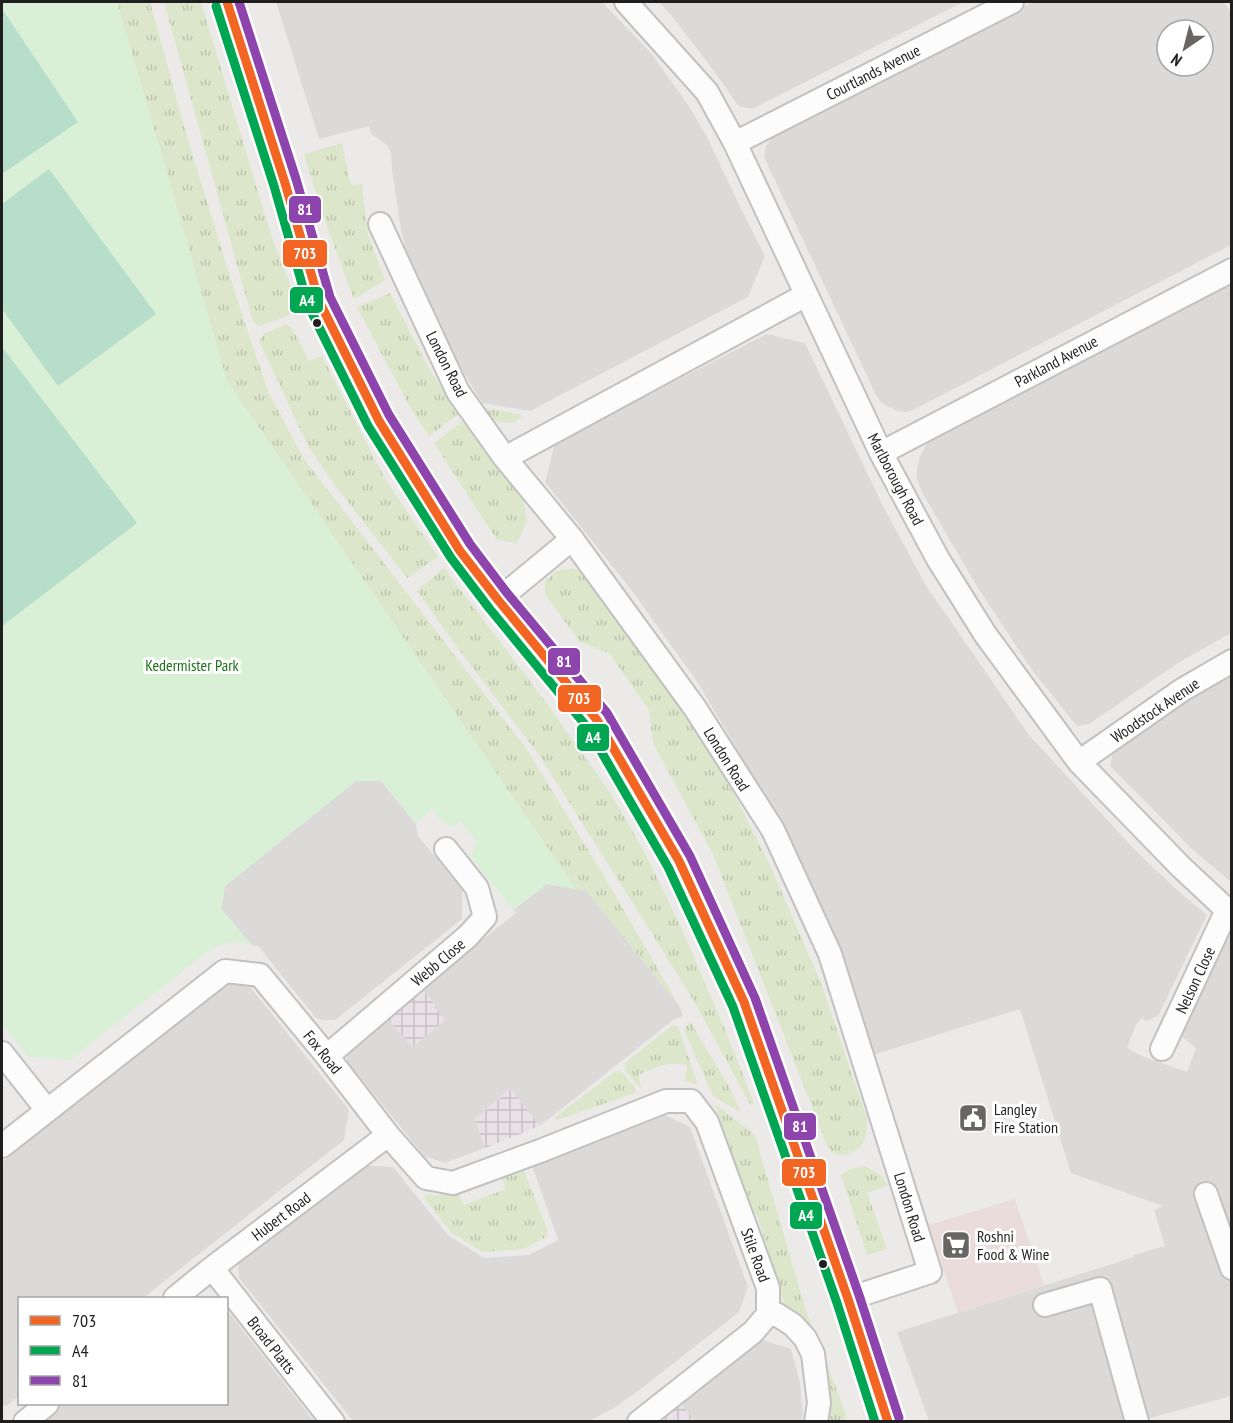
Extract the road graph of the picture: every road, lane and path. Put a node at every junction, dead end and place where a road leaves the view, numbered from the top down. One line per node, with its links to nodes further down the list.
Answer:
1 (227, 2): 11 (main road)
2 (626, 2): 4 (street, Marlborough Road)
3 (1011, 2): 4 (street, Courtlands Avenue)
4 (735, 143): 7 (street, Marlborough Road)
5 (380, 224): 9 (street, London Road)
6 (1232, 270): 8 (street, Parkland Avenue)
7 (806, 295): 8 (street, Marlborough Road); 9 (street)
8 (881, 453): 13 (street, Marlborough Road)
9 (505, 458): 10 (street, London Road)
10 (572, 539): 11 (street); 27 (street, London Road)
11 (498, 600): 27 (main road)
12 (1232, 661): 13 (street, Woodstock Avenue)
13 (1079, 762): 15 (street, Marlborough Road)
14 (446, 849): 18 (street, Webb Close)
15 (1229, 911): 16 (street, Nelson Close)
16 (1162, 1049)
17 (2, 1053): 20 (street)
18 (327, 1056): 20 (street, Fox Road); 21 (street, Fox Road)
19 (666, 1101): 21 (street, Fox Road); 29 (street, Stile Road)
20 (47, 1110): 22 (street, Fox Road)
21 (388, 1135): 24 (street, Hubert Road)
22 (2, 1146)
23 (1206, 1194): 25 (street)
24 (212, 1268): 26 (street, Hubert Road); 32 (street, Broad Platts)
25 (1232, 1268)
26 (176, 1297)
27 (848, 1299): 35 (main road)
28 (1045, 1305): 36 (street)
29 (768, 1314): 33 (street); 34 (street)
30 (46, 1405): 31 (street)
31 (25, 1422)
32 (333, 1422)
33 (639, 1422)
34 (816, 1422)
35 (888, 1422)
36 (1137, 1422)

